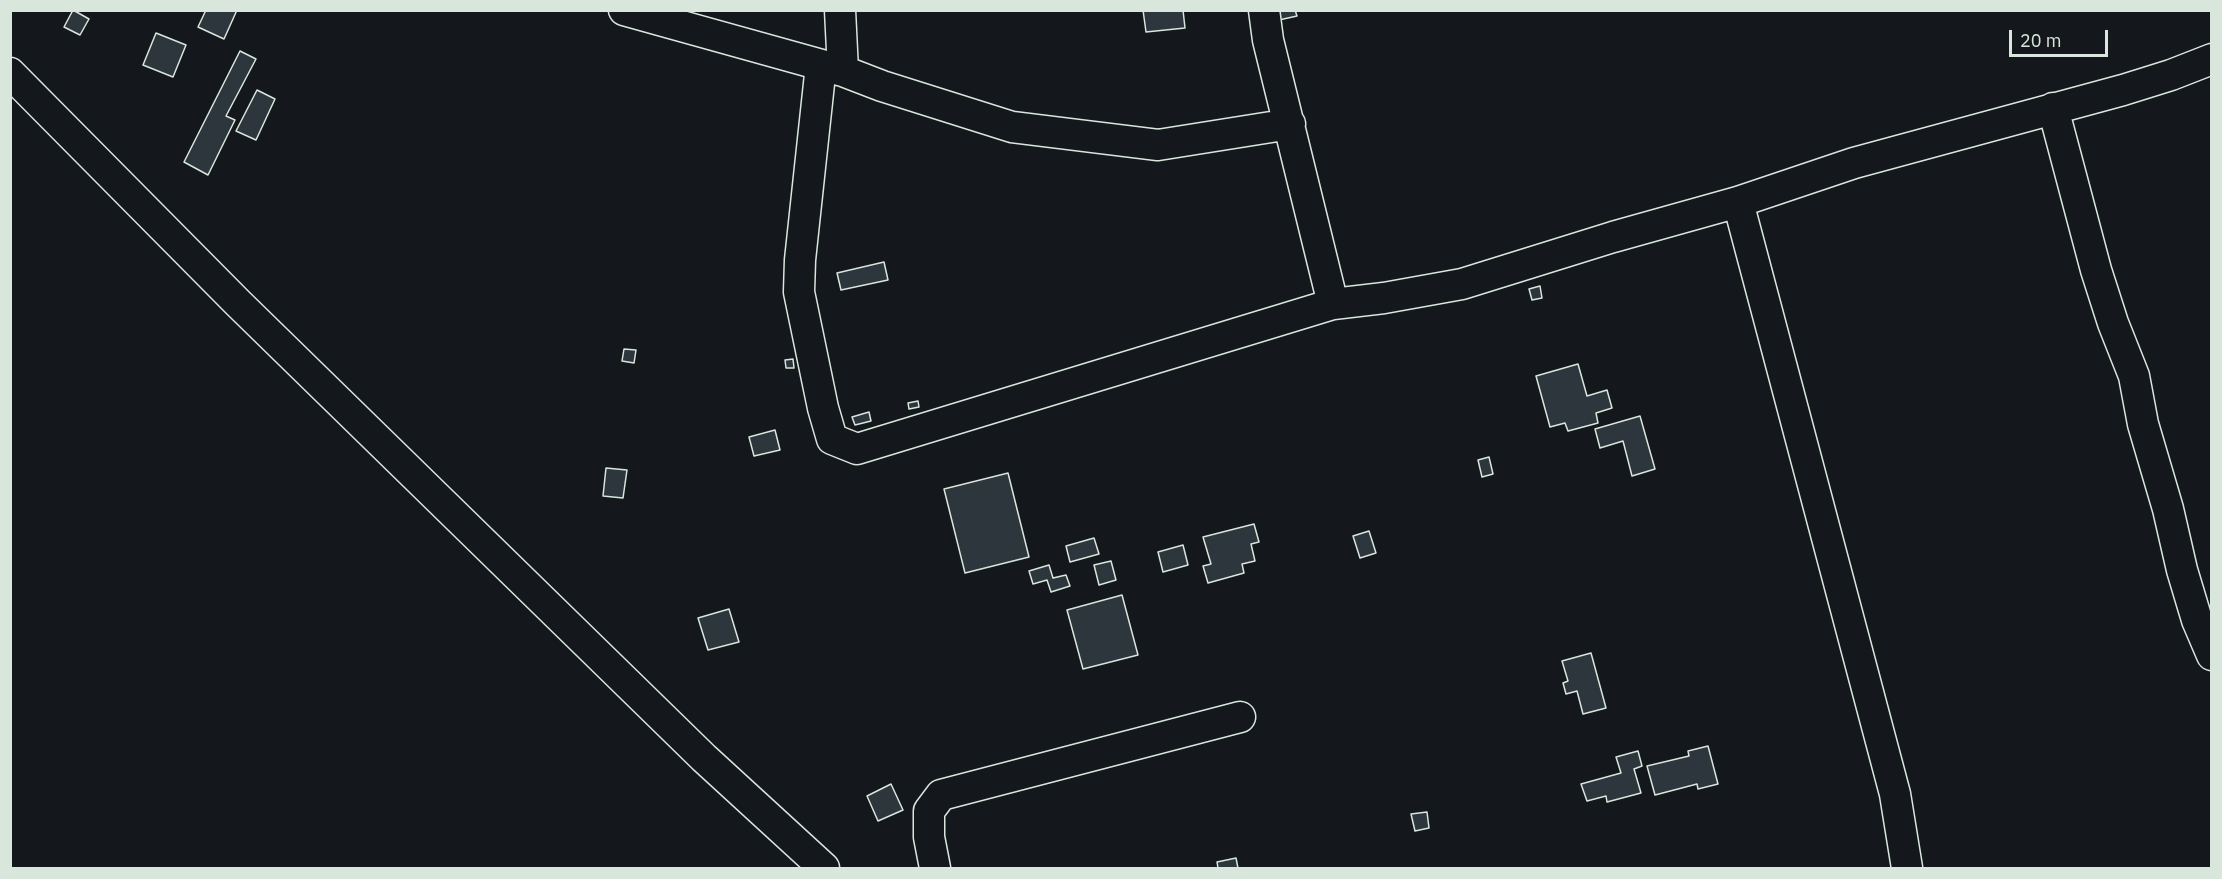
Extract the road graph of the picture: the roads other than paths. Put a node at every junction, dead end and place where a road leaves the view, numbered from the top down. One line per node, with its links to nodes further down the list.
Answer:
1 (624, 10): 5 (street)
2 (840, 10): 5 (street)
3 (1264, 10): 8 (street)
4 (2211, 59): 7 (street)
5 (832, 68): 8 (street); 10 (street)
6 (10, 73): 13 (street)
7 (2052, 108): 9 (street); 11 (street)
8 (1290, 124): 10 (street)
9 (1738, 202): 10 (street); 15 (street)
10 (1334, 304)
11 (2211, 655)
12 (1240, 717): 14 (street)
13 (824, 868)
14 (935, 868)
15 (1907, 868)

